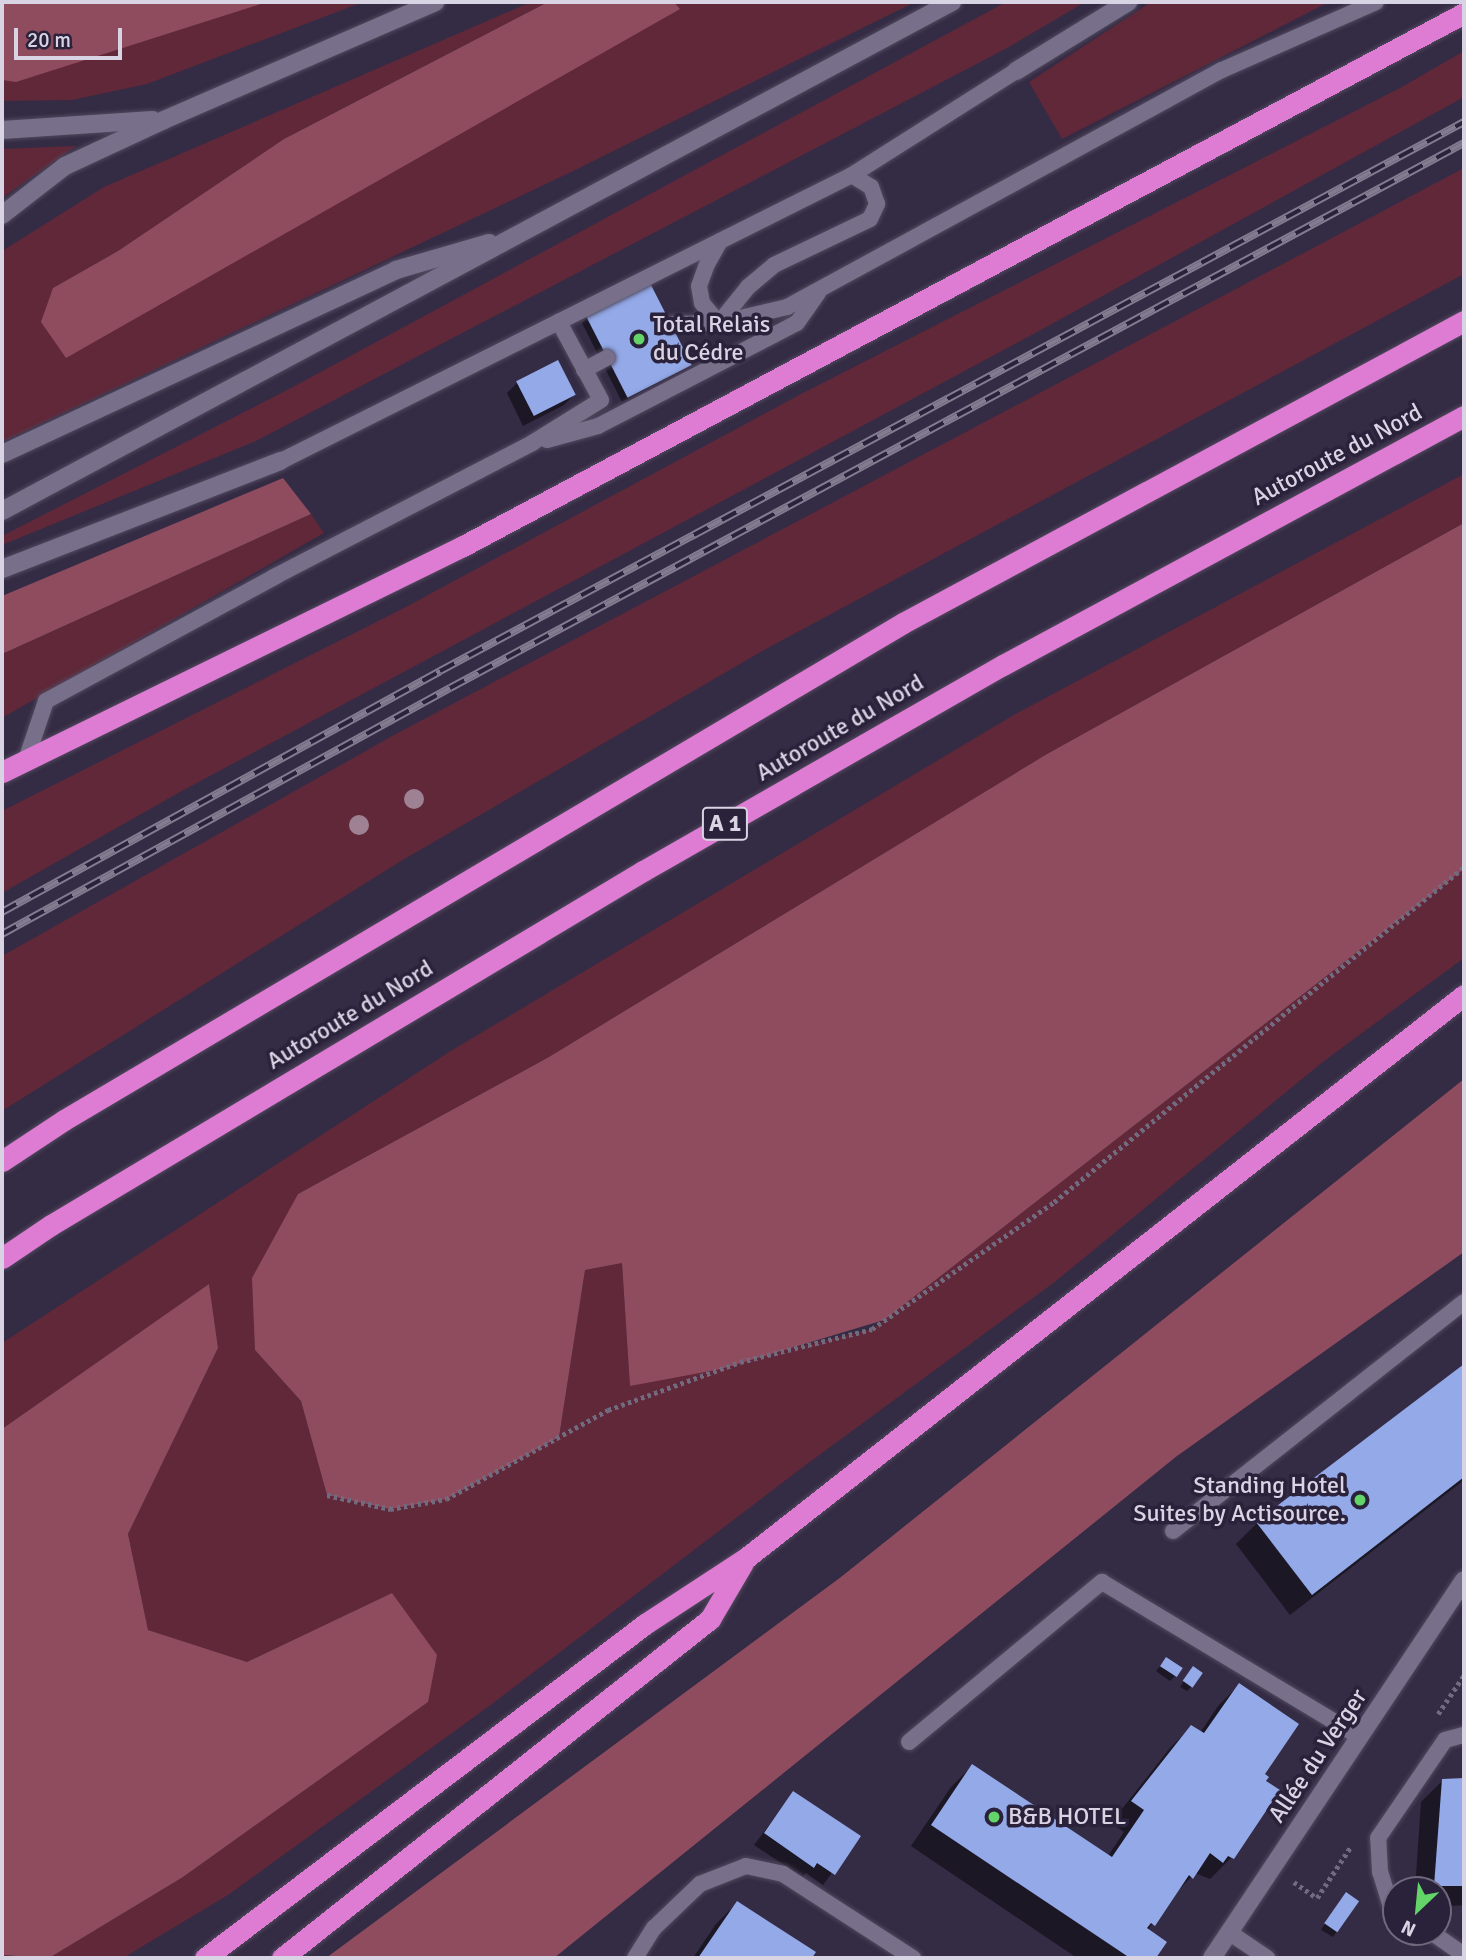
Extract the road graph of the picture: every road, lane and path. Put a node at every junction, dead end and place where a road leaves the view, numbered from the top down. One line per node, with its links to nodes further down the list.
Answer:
1 (436, 2): 7 (street)
2 (952, 2): 11 (street)
3 (1128, 2): 6 (street)
4 (1376, 2): 13 (lane)
5 (1464, 13): 26 (highway)
6 (1016, 71): 9 (lane)
7 (164, 120): 8 (street); 10 (street)
8 (2, 130)
9 (852, 175): 12 (lane); 16 (lane)
10 (2, 215)
11 (523, 233): 22 (street); 24 (street)
12 (720, 241): 15 (lane); 16 (lane)
13 (821, 288): 16 (lane); 21 (lane)
14 (1464, 321): 30 (highway)
15 (559, 322): 19 (lane); 23 (lane)
16 (719, 323): 17 (lane)
17 (672, 324)
18 (607, 358): 19 (lane)
19 (584, 370): 21 (lane)
20 (1464, 416): 31 (highway, Autoroute du Nord / A 1)
21 (532, 443): 26 (lane)
22 (2, 454)
23 (281, 461): 25 (street)
24 (2, 511)
25 (2, 569)
26 (26, 760): 27 (highway)
27 (2, 772)
28 (1464, 867): 33 (path)
29 (1464, 995): 35 (highway)
30 (2, 1161)
31 (2, 1258)
32 (1464, 1302): 34 (lane)
33 (327, 1495)
34 (1173, 1531)
35 (746, 1558): 42 (highway); 43 (highway)
36 (1464, 1580): 38 (street, Allée du Verger)
37 (1464, 1735): 40 (lane)
38 (1360, 1737): 39 (lane); 41 (street, Allée du Verger)
39 (909, 1742)
40 (1382, 1878)
41 (1230, 1933): 46 (street, Allée du Verger); 47 (lane)
42 (205, 1958)
43 (282, 1958)
44 (635, 1958): 45 (lane)
45 (913, 1958)
46 (1212, 1958)
47 (1267, 1958)

